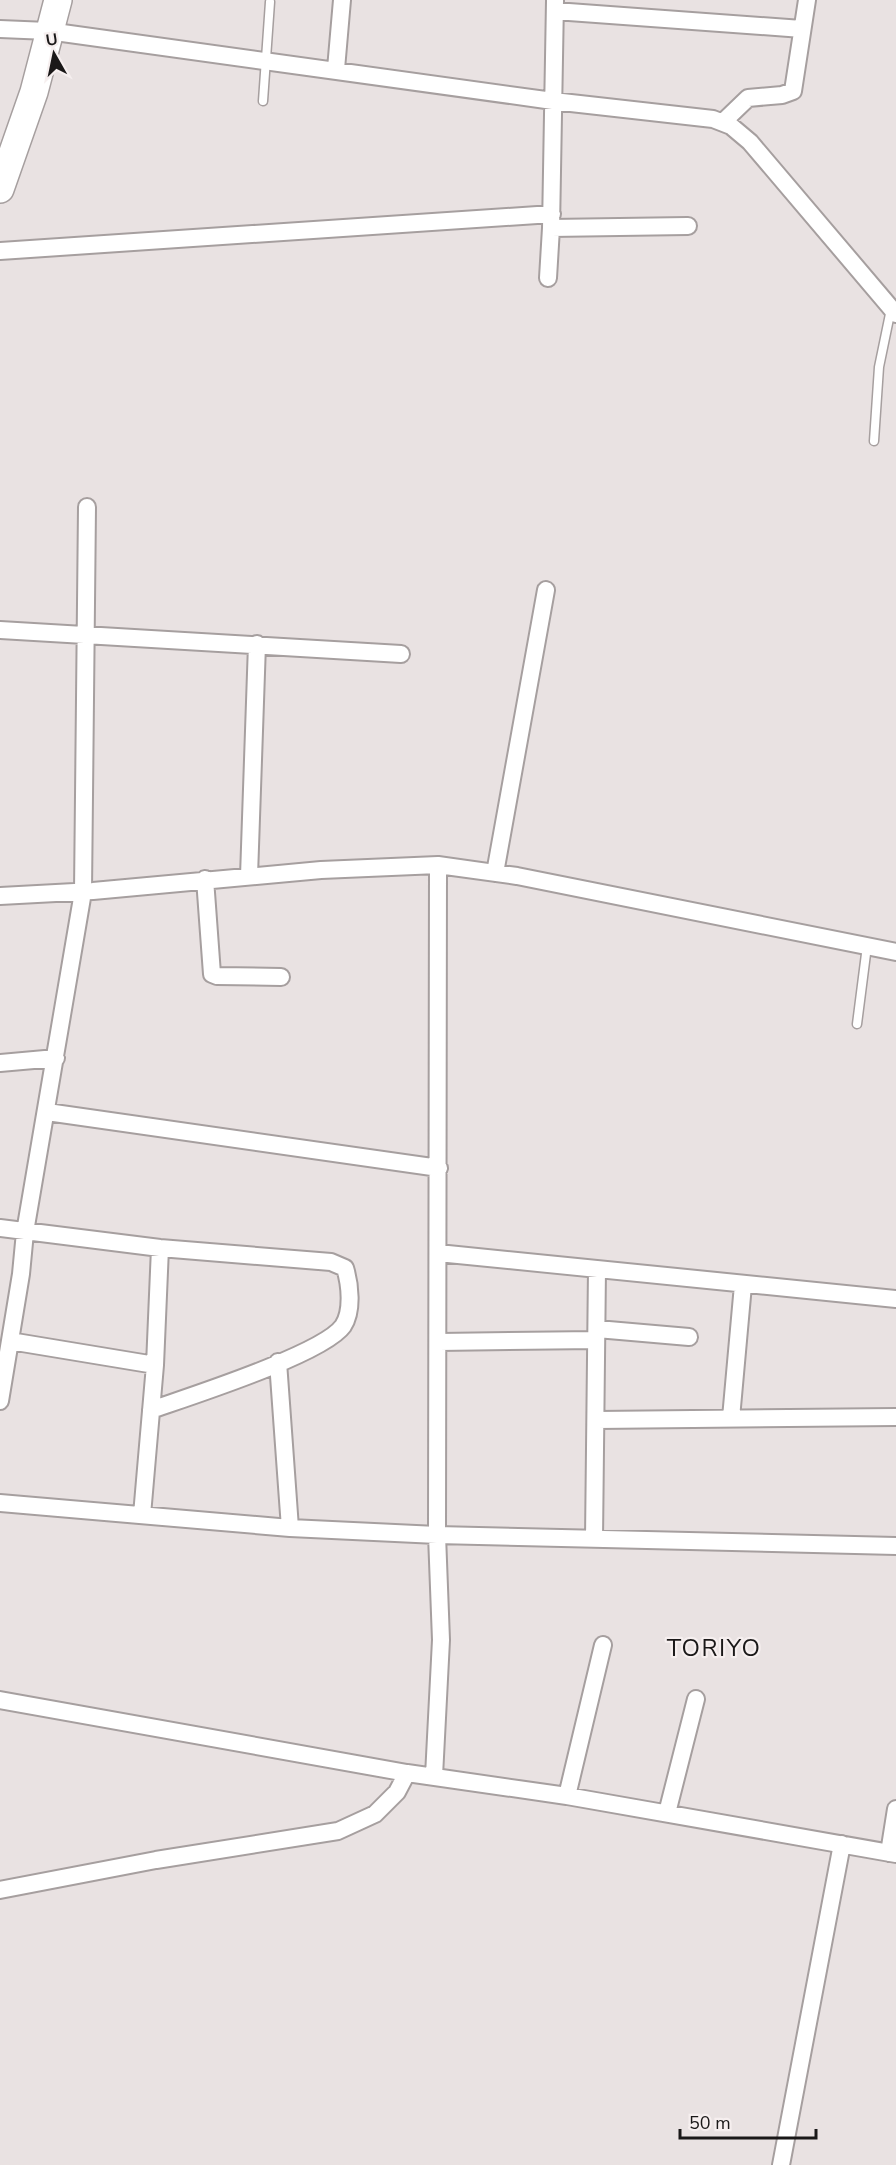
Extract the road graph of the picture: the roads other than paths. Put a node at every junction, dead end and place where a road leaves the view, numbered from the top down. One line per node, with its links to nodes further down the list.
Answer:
1 (58, 0): 8 (main road)
2 (342, 0): 10 (street)
3 (807, 0): 6 (street)
4 (270, 2): 9 (lane)
5 (555, 6): 6 (street); 12 (street)
6 (802, 28): 13 (street)
7 (0, 29): 8 (street)
8 (48, 31): 9 (street); 14 (main road)
9 (264, 60): 10 (street); 11 (lane)
10 (336, 69): 12 (street)
11 (262, 101)
12 (553, 101): 13 (street); 15 (street)
13 (723, 122): 19 (street)
14 (0, 188)
15 (552, 221): 16 (street); 17 (street); 18 (street)
16 (688, 225)
17 (0, 251)
18 (548, 278)
19 (894, 311): 20 (lane)
20 (874, 441)
21 (87, 507): 24 (street)
22 (546, 590): 28 (street)
23 (0, 630): 24 (street)
24 (84, 635): 25 (street); 31 (street)
25 (257, 644): 26 (street); 29 (street)
26 (401, 654)
27 (438, 865): 28 (street); 29 (street); 40 (street)
28 (495, 873): 33 (street)
29 (249, 876): 30 (street)
30 (205, 879): 31 (street); 35 (street)
31 (83, 892): 32 (street); 37 (street)
32 (0, 896)
33 (867, 946): 34 (street); 36 (lane)
34 (896, 952)
35 (281, 977)
36 (857, 1024)
37 (56, 1058): 38 (street); 39 (street)
38 (0, 1063)
39 (47, 1112): 40 (street); 42 (street)
40 (439, 1168): 44 (street)
41 (0, 1228): 42 (street)
42 (25, 1232): 43 (street); 50 (street)
43 (160, 1248): 52 (street); 53 (street)
44 (438, 1253): 45 (street); 51 (street)
45 (597, 1269): 46 (street); 48 (street)
46 (743, 1285): 47 (street); 58 (street)
47 (896, 1299)
48 (597, 1335): 49 (street); 51 (street); 59 (street)
49 (689, 1337)
50 (10, 1341): 53 (street); 54 (street)
51 (439, 1342): 63 (street)
52 (278, 1362): 56 (street); 62 (street)
53 (155, 1365): 56 (street)
54 (2, 1375): 55 (street)
55 (0, 1401)
56 (151, 1410): 61 (street)
57 (896, 1417): 58 (street)
58 (731, 1418): 59 (street)
59 (597, 1420): 64 (street)
60 (0, 1503): 61 (street)
61 (142, 1515): 62 (street)
62 (290, 1528): 63 (street)
63 (437, 1535): 64 (street); 70 (street)
64 (594, 1539): 65 (street)
65 (896, 1546)
66 (603, 1645): 71 (street)
67 (696, 1699): 73 (street)
68 (0, 1700): 69 (street)
69 (407, 1773): 70 (street); 76 (street)
70 (434, 1776): 71 (street)
71 (567, 1796): 73 (street)
72 (896, 1809): 75 (street)
73 (667, 1814): 74 (street)
74 (842, 1845): 75 (street); 77 (street)
75 (892, 1854)
76 (0, 1890)
77 (781, 2165)

